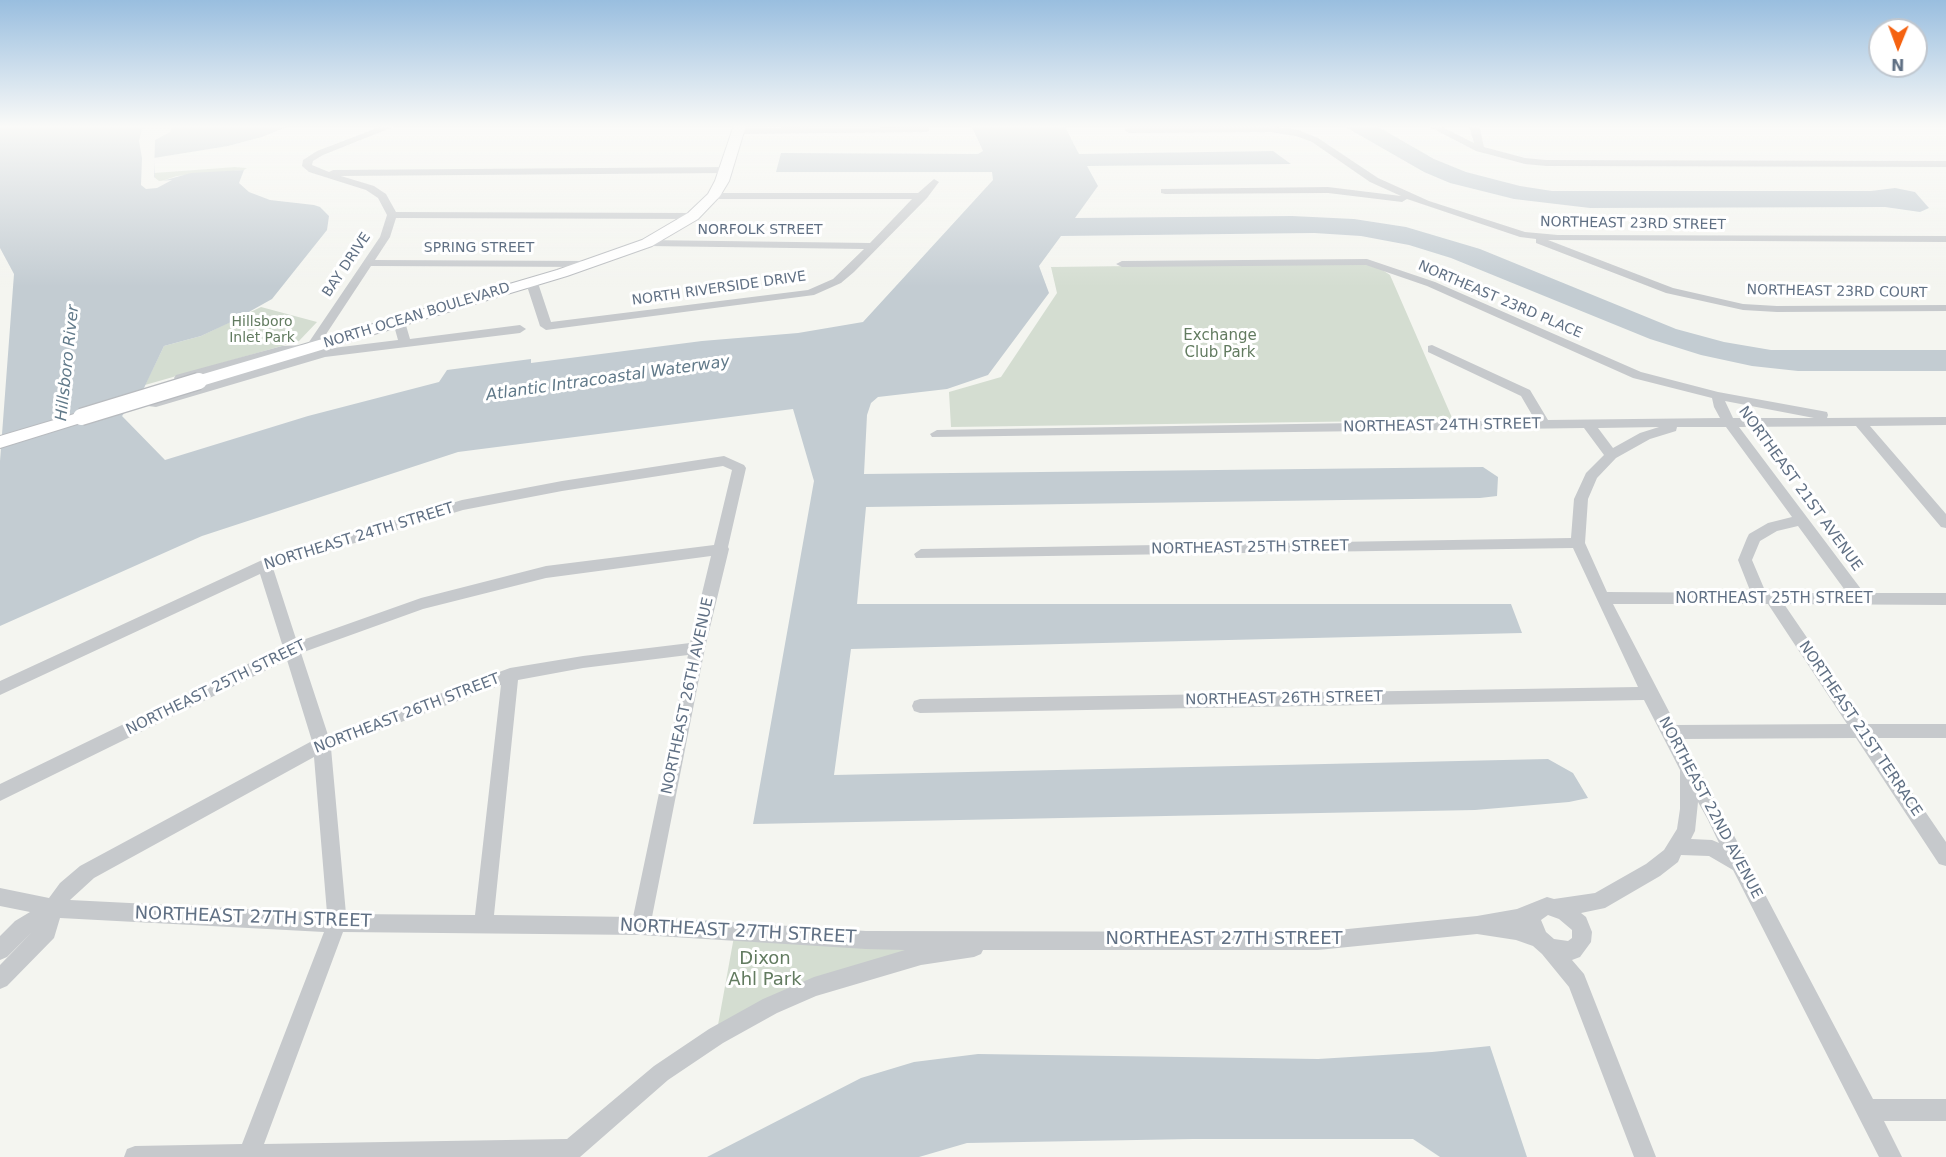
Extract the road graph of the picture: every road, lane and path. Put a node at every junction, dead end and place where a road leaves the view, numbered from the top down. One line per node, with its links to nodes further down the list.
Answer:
1 (340, 179): 10 (street)
2 (722, 179): 7 (main road, NORTH OCEAN BOULEVARD)
3 (1374, 180): 6 (street); 9 (street, NORTHEAST 23RD STREET)
4 (934, 182): 8 (street, NORTH RIVERSIDE DRIVE)
5 (1165, 191): 6 (street)
6 (1362, 192): 9 (street)
7 (713, 196): 8 (street); 11 (main road, NORTH OCEAN BOULEVARD)
8 (923, 196): 16 (street, NORTH RIVERSIDE DRIVE)
9 (1425, 203): 12 (street, NORTHEAST 23RD STREET)
10 (392, 215): 11 (street, NORFOLK STREET); 18 (street, BAY DRIVE)
11 (693, 216): 15 (main road, NORTH OCEAN BOULEVARD)
12 (1524, 235): 13 (street, NORTHEAST 23RD STREET); 17 (street, NORTHEAST 23RD COURT)
13 (1592, 238): 14 (street, NORTHEAST 23RD STREET); 17 (street)
14 (1946, 239)
15 (647, 243): 16 (street, NORFOLK STREET); 19 (main road, NORTH OCEAN BOULEVARD)
16 (873, 246): 21 (street, NORTH RIVERSIDE DRIVE)
17 (1586, 259): 22 (street, NORTHEAST 23RD COURT)
18 (366, 263): 19 (street, SPRING STREET); 26 (street, BAY DRIVE)
19 (592, 264): 21 (main road, NORTH OCEAN BOULEVARD)
20 (1122, 264): 28 (street, NORTHEAST 23RD PLACE)
21 (532, 283): 23 (main road, NORTH OCEAN BOULEVARD)
22 (1946, 308)
23 (399, 322): 25 (street); 26 (main road, NORTH OCEAN BOULEVARD)
24 (520, 329): 25 (street)
25 (405, 344): 26 (street)
26 (311, 348): 36 (main road, NORTH OCEAN BOULEVARD, bridge)
27 (1432, 349): 33 (street)
28 (1718, 396): 29 (street, NORTHEAST 23RD PLACE); 31 (street, NORTHEAST 21ST AVENUE)
29 (1859, 421): 30 (street, NORTHEAST 24TH STREET); 31 (street, NORTHEAST 24TH STREET); 40 (street)
30 (1946, 421)
31 (1730, 422): 32 (street, NORTHEAST 24TH STREET); 39 (street, NORTHEAST 21ST AVENUE)
32 (1706, 423): 34 (street, NORTHEAST 24TH STREET); 37 (street, NORTHEAST 22ND AVENUE)
33 (1544, 424): 34 (street, NORTHEAST 24TH STREET); 35 (street, NORTHEAST 24TH STREET)
34 (1588, 424): 37 (street)
35 (938, 434)
36 (0, 442)
37 (1611, 455): 41 (street, NORTHEAST 22ND AVENUE)
38 (739, 468): 42 (street, NORTHEAST 26TH AVENUE); 44 (street, NORTHEAST 24TH STREET)
39 (1801, 520): 46 (street, NORTHEAST 21ST AVENUE); 48 (street, NORTHEAST 21ST TERRACE)
40 (1946, 523)
41 (1578, 543): 43 (street, NORTHEAST 25TH STREET); 45 (street, NORTHEAST 22ND AVENUE)
42 (722, 549): 49 (street, NORTHEAST 26TH AVENUE); 50 (street, NORTHEAST 25TH STREET)
43 (921, 554)
44 (265, 565): 50 (street); 52 (street, NORTHEAST 24TH STREET)
45 (1602, 598): 48 (street, NORTHEAST 25TH STREET); 53 (street, NORTHEAST 22ND AVENUE)
46 (1860, 599): 47 (street, NORTHEAST 25TH STREET); 48 (street, NORTHEAST 25TH STREET)
47 (1946, 599)
48 (1768, 600): 55 (street, NORTHEAST 21ST TERRACE)
49 (697, 648): 51 (street, NORTHEAST 26TH STREET); 72 (street, NORTHEAST 26TH AVENUE)
50 (292, 650): 58 (street); 60 (street, NORTHEAST 25TH STREET)
51 (510, 675): 58 (street, NORTHEAST 26TH STREET); 70 (street)
52 (0, 687)
53 (1649, 693): 54 (street, NORTHEAST 26TH STREET); 57 (street, NORTHEAST 22ND AVENUE)
54 (920, 706)
55 (1861, 731): 56 (street); 57 (street); 62 (street, NORTHEAST 21ST TERRACE)
56 (1946, 731)
57 (1671, 732): 59 (street, NORTHEAST 22ND AVENUE)
58 (322, 744): 67 (street, NORTHEAST 26TH STREET); 69 (street)
59 (1685, 764): 61 (street); 63 (street, NORTHEAST 22ND AVENUE)
60 (0, 793)
61 (1678, 847): 63 (street); 65 (street)
62 (1946, 858)
63 (1742, 867): 79 (street, NORTHEAST 22ND AVENUE)
64 (0, 897): 67 (street, NORTHEAST 27TH STREET)
65 (1598, 902): 66 (street); 74 (street)
66 (1556, 907): 68 (street); 74 (street)
67 (53, 908): 69 (street, NORTHEAST 27TH STREET); 76 (street); 77 (street)
68 (1534, 912): 71 (street, NORTHEAST 27TH STREET); 75 (street)
69 (337, 923): 70 (street, NORTHEAST 27TH STREET); 82 (street)
70 (484, 923): 72 (street, NORTHEAST 27TH STREET)
71 (1477, 925): 73 (street, NORTHEAST 27TH STREET); 75 (street, NORTHEAST 27TH STREET)
72 (640, 926): 73 (street, NORTHEAST 27TH STREET)
73 (1025, 939): 81 (street)
74 (1580, 939): 75 (street); 78 (street)
75 (1544, 943): 78 (street)
76 (0, 950)
77 (0, 979)
78 (1577, 981): 84 (street)
79 (1868, 1110): 80 (street); 85 (street, NORTHEAST 22ND AVENUE)
80 (1946, 1110)
81 (566, 1153): 82 (street)
82 (249, 1156): 83 (street)
83 (135, 1157)
84 (1645, 1157)
85 (1891, 1157)

